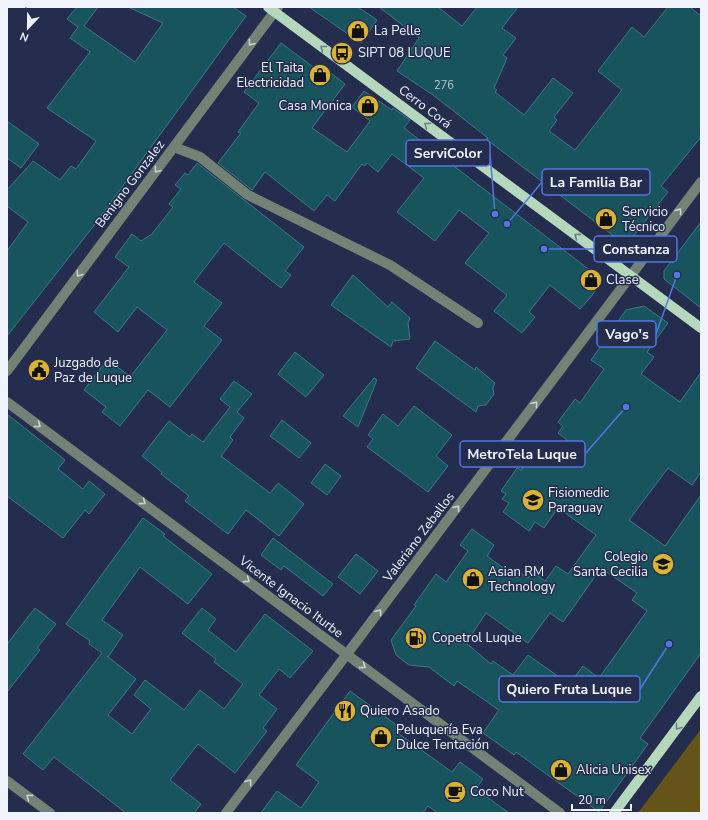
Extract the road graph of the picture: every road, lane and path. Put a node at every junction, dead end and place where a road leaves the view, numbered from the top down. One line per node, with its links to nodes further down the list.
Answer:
1 (274, 9): 2 (street, Benigno Gonzalez, one-way to 2); 4 (main road, Cerro Corá, one-way to 1)
2 (174, 147): 5 (street); 7 (street, Benigno Gonzalez, one-way to 7)
3 (701, 182): 4 (street, Valeriano Zeballos, one-way to 3)
4 (630, 276): 6 (main road, Cerro Corá); 9 (street, Valeriano Zeballos, one-way to 4)
5 (478, 323)
6 (701, 328)
7 (7, 372)
8 (7, 402): 9 (street, Vicente Ignacio Iturbe, one-way to 9)
9 (347, 654): 13 (street, Valeriano Zeballos, one-way to 9); 14 (street, Vicente Ignacio Iturbe, one-way to 14)
10 (701, 696): 15 (main road, one-way to 15)
11 (7, 781): 12 (street, one-way to 11)
12 (50, 813)
13 (226, 813)
14 (560, 813)
15 (614, 813)

